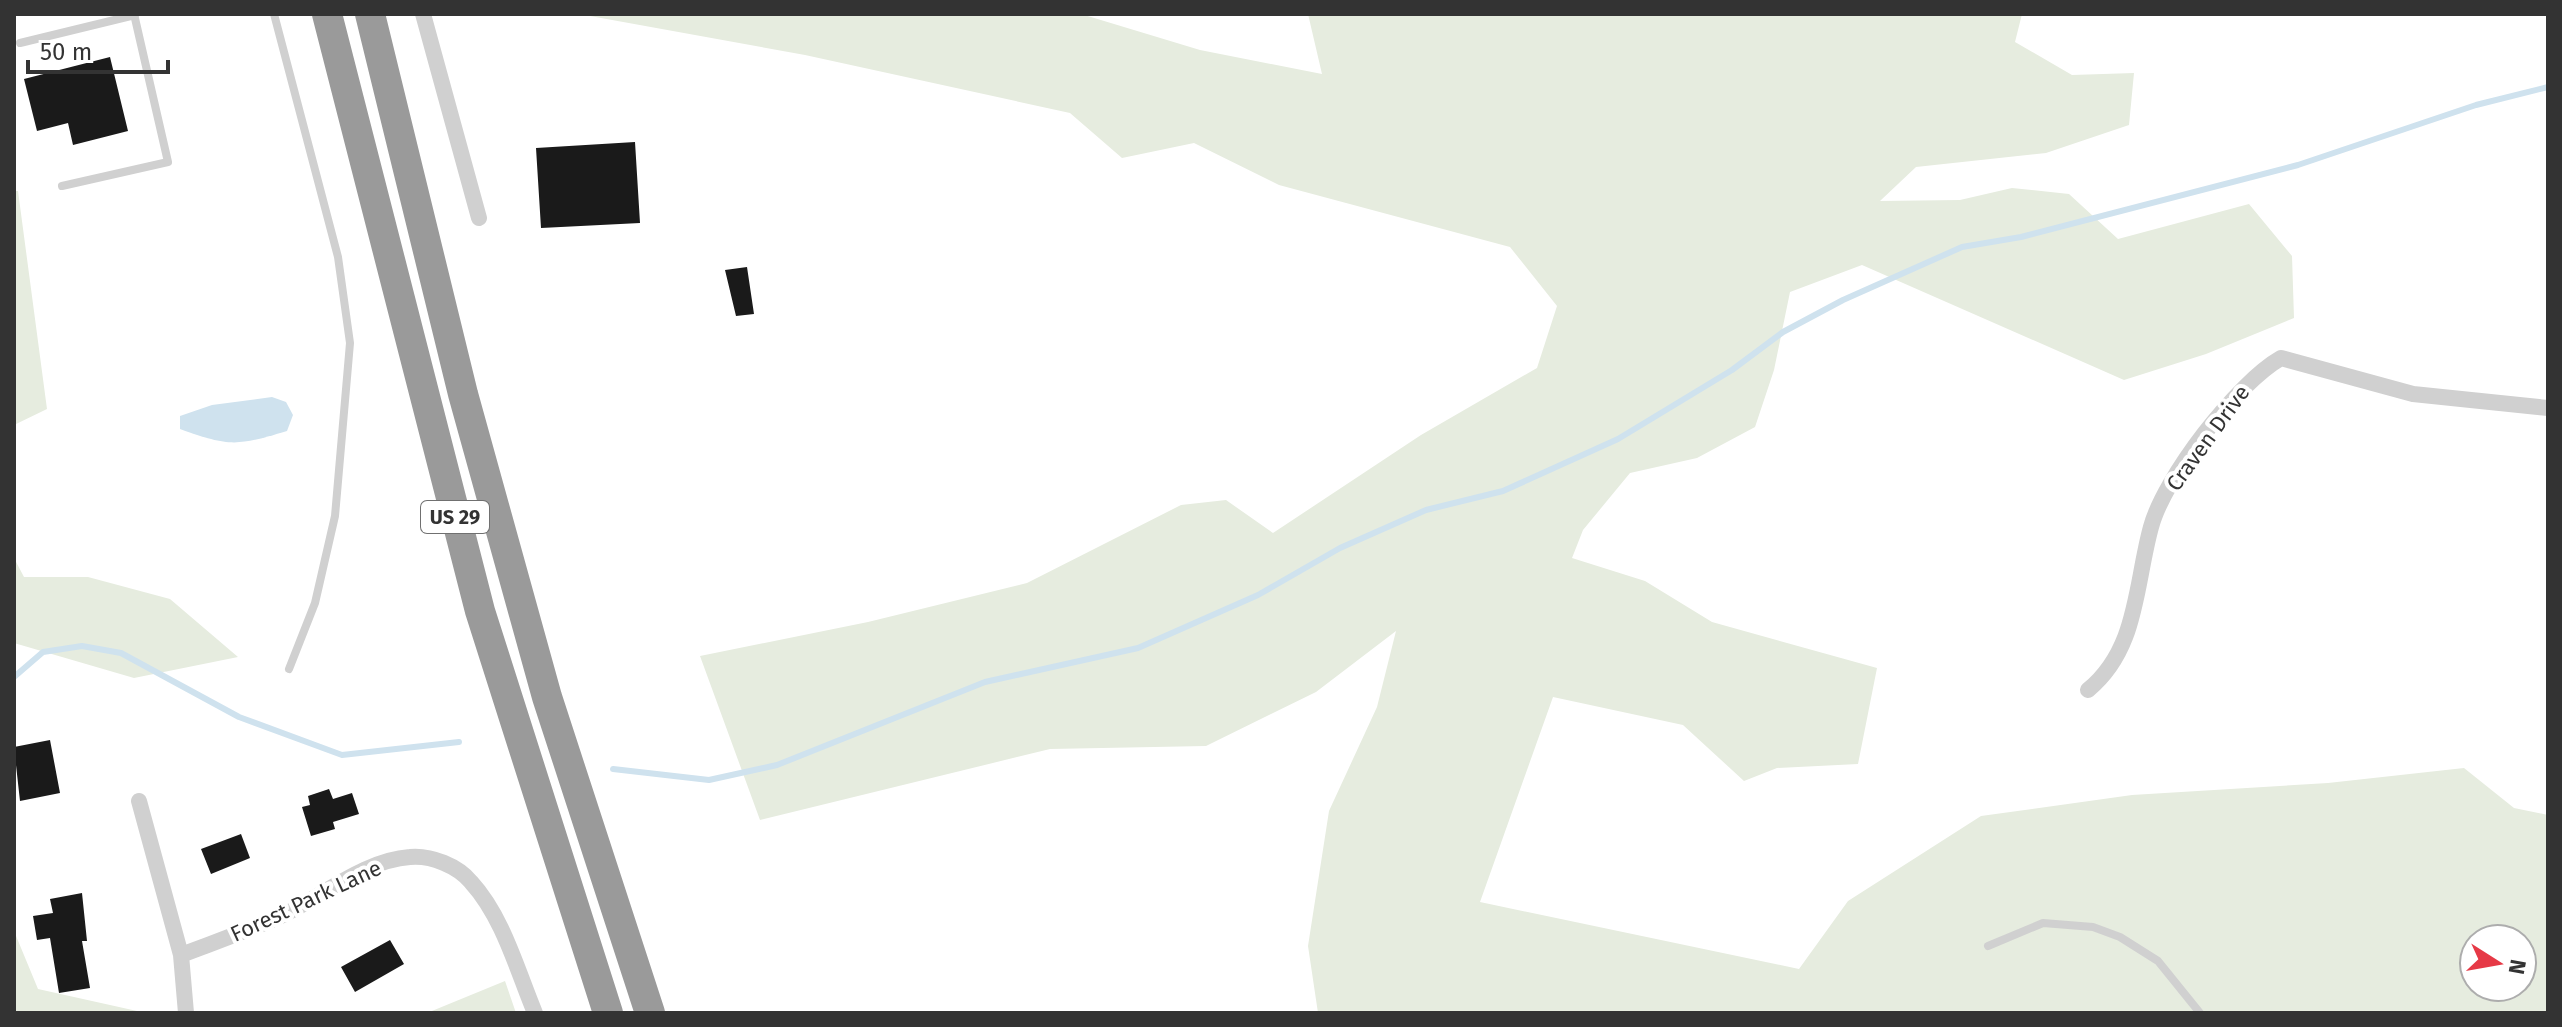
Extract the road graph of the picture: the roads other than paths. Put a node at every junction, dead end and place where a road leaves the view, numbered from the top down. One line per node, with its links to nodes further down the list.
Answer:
1 (274, 14): 10 (lane)
2 (327, 14): 17 (highway, US 29)
3 (370, 14): 18 (highway, US 29)
4 (423, 14): 8 (street)
5 (134, 15): 6 (lane); 7 (lane)
6 (20, 43)
7 (62, 186)
8 (479, 218)
9 (2548, 408): 11 (street, Craven Drive)
10 (289, 669)
11 (2088, 690)
12 (139, 801): 14 (street)
13 (1988, 946): 19 (lane)
14 (181, 955): 15 (street); 16 (street, Forest Park Lane)
15 (186, 1013)
16 (535, 1013)
17 (608, 1013)
18 (650, 1013)
19 (2200, 1013)

